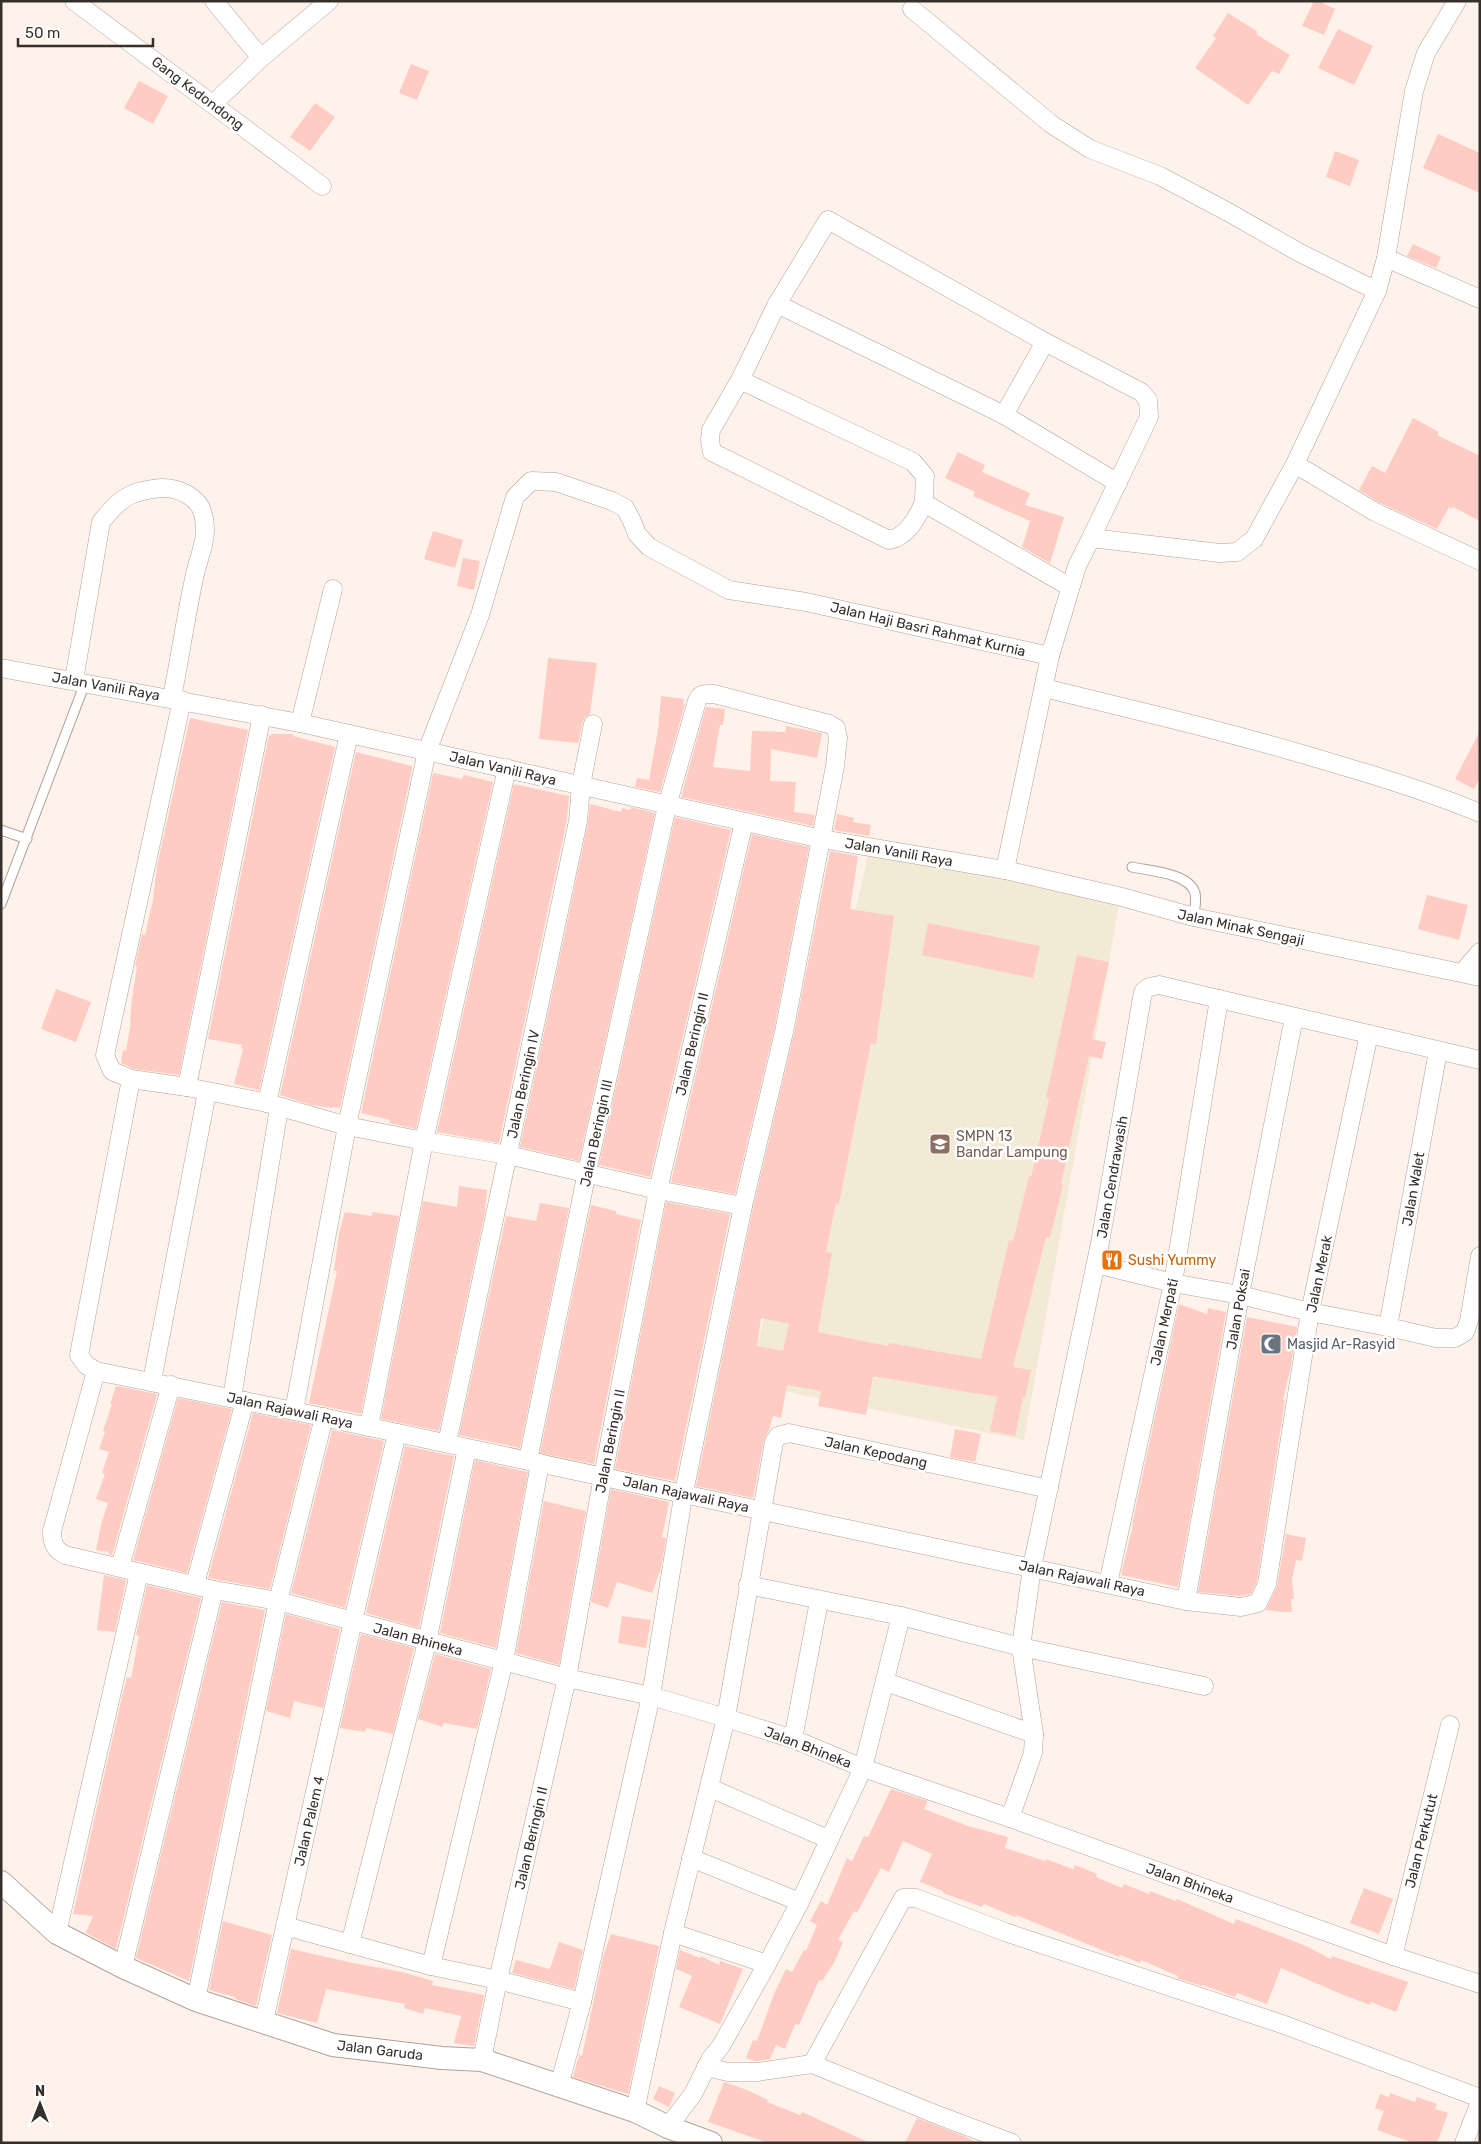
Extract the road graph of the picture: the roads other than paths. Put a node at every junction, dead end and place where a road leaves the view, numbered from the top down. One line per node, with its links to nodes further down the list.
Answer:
1 (74, 1): 7 (street, Gang Kedondong)
2 (214, 1): 6 (street)
3 (329, 1): 6 (street)
4 (1456, 1): 9 (street)
5 (912, 9): 10 (street)
6 (260, 58): 7 (street)
7 (214, 104): 8 (street, Gang Kedondong)
8 (322, 186)
9 (1386, 258): 10 (street); 11 (street)
10 (1377, 291): 16 (street)
11 (1480, 299)
12 (777, 304): 13 (street); 14 (street); 15 (street)
13 (1045, 342): 15 (street); 17 (street)
14 (740, 380): 18 (street); 18 (street)
15 (1004, 415): 17 (street)
16 (1295, 464): 19 (street); 20 (street)
17 (1118, 483): 19 (street)
18 (924, 503): 21 (street)
19 (1091, 538): 21 (street)
20 (1480, 561)
21 (1070, 587): 23 (street)
22 (333, 588): 29 (street)
23 (1050, 656): 26 (street); 32 (street, Jalan Haji Basri Rahmat Kurnia)
24 (1, 668): 25 (street, Jalan Vanili Raya)
25 (80, 682): 27 (street, Jalan Vanili Raya); 27 (street); 39 (lane)
26 (1044, 688): 36 (street); 42 (street)
27 (177, 699): 28 (street, Jalan Vanili Raya); 53 (street)
28 (262, 715): 29 (street, Jalan Vanili Raya); 54 (street)
29 (300, 722): 31 (street, Jalan Vanili Raya)
30 (592, 724): 34 (street, Jalan Beringin IV)
31 (349, 734): 32 (street, Jalan Vanili Raya); 56 (street)
32 (426, 751): 33 (street, Jalan Vanili Raya); 57 (street, Jalan Haji Basri Rahmat Kurnia)
33 (507, 768): 34 (street, Jalan Vanili Raya); 58 (street)
34 (581, 785): 35 (street, Jalan Vanili Raya); 59 (street, Jalan Beringin IV)
35 (668, 806): 37 (street, Jalan Vanili Raya); 40 (street, Jalan Beringin III); 60 (street, Jalan Beringin III)
36 (1480, 813)
37 (744, 822): 40 (street, Jalan Vanili Raya); 61 (street, Jalan Beringin II)
38 (1, 830): 39 (lane)
39 (27, 839): 43 (lane)
40 (822, 839): 42 (street, Jalan Vanili Raya); 62 (street)
41 (1132, 867): 44 (lane)
42 (1004, 870): 44 (street, Jalan Minak Sengaji)
43 (1, 904)
44 (1194, 918): 46 (street, Jalan Minak Sengaji)
45 (1480, 952): 46 (street)
46 (1462, 973): 47 (street, Jalan Minak Sengaji)
47 (1480, 977)
48 (1219, 999): 49 (street, Jalan Cendrawasih); 64 (street, Jalan Cendrawasih); 65 (street, Jalan Merpati)
49 (1294, 1017): 50 (street, Jalan Cendrawasih); 66 (street, Jalan Poksai)
50 (1369, 1034): 51 (street, Jalan Cendrawasih); 67 (street, Jalan Merak)
51 (1438, 1051): 52 (street, Jalan Cendrawasih); 68 (street, Jalan Walet)
52 (1480, 1060)
53 (131, 1079): 54 (street); 69 (street)
54 (186, 1087): 55 (street)
55 (207, 1092): 56 (street); 70 (street)
56 (273, 1105): 57 (street); 72 (street)
57 (347, 1126): 58 (street); 73 (street, Jalan Haji Basri Rahmat Kurnia)
58 (424, 1141): 59 (street); 75 (street)
59 (508, 1154): 60 (street); 77 (street, Jalan Beringin IV)
60 (588, 1172): 61 (street); 79 (street, Jalan Beringin III)
61 (658, 1190): 62 (street); 80 (street, Jalan Beringin II)
62 (743, 1206): 82 (street)
63 (1480, 1256): 68 (street)
64 (1096, 1264): 65 (street); 81 (street, Jalan Cendrawasih)
65 (1173, 1282): 66 (street); 88 (street, Jalan Merpati)
66 (1240, 1295): 67 (street); 93 (street, Jalan Poksai)
67 (1310, 1312): 68 (street); 94 (street, Jalan Merak)
68 (1388, 1327)
69 (91, 1368): 70 (street, Jalan Rajawali Raya); 84 (street, Jalan Bhineka)
70 (152, 1381): 71 (street, Jalan Rajawali Raya)
71 (171, 1385): 72 (street, Jalan Rajawali Raya); 84 (street)
72 (239, 1399): 73 (street, Jalan Rajawali Raya); 87 (street)
73 (294, 1411): 74 (street, Jalan Rajawali Raya)
74 (324, 1417): 75 (street, Jalan Rajawali Raya); 91 (street)
75 (369, 1427): 76 (street, Jalan Rajawali Raya)
76 (397, 1433): 77 (street, Jalan Rajawali Raya); 96 (street, Jalan Palem 4)
77 (447, 1443): 78 (street, Jalan Rajawali Raya)
78 (467, 1448): 79 (street, Jalan Rajawali Raya); 97 (street)
79 (534, 1462): 80 (street, Jalan Rajawali Raya); 99 (street, Jalan Beringin III)
80 (603, 1476): 82 (street, Jalan Rajawali Raya); 100 (street, Jalan Beringin II)
81 (1049, 1489): 83 (street, Jalan Kepodang); 85 (street, Jalan Cendrawasih)
82 (684, 1494): 83 (street, Jalan Rajawali Raya); 103 (street)
83 (761, 1510): 85 (street, Jalan Rajawali Raya); 89 (street, Jalan Kepodang)
84 (120, 1566): 86 (street, Jalan Bhineka)
85 (1032, 1567): 88 (street, Jalan Rajawali Raya); 98 (street, Jalan Cendrawasih)
86 (139, 1572): 87 (street, Jalan Bhineka); 116 (street)
87 (195, 1584): 90 (street, Jalan Bhineka)
88 (1108, 1584): 93 (street, Jalan Rajawali Raya)
89 (748, 1585): 92 (street); 104 (street, Jalan Kepodang)
90 (214, 1590): 91 (street, Jalan Bhineka); 122 (street)
91 (278, 1601): 96 (street, Jalan Bhineka); 125 (street)
92 (819, 1601): 95 (street); 107 (street)
93 (1186, 1601): 94 (street, Jalan Rajawali Raya)
94 (1258, 1603)
95 (901, 1616): 98 (street); 101 (street)
96 (353, 1621): 97 (street, Jalan Bhineka); 115 (street, Jalan Palem 4)
97 (427, 1642): 99 (street, Jalan Bhineka); 118 (street)
98 (1021, 1647): 102 (street); 106 (street, Jalan Cendrawasih)
99 (504, 1661): 100 (street, Jalan Bhineka); 121 (street, Jalan Beringin III)
100 (567, 1678): 103 (street, Jalan Bhineka); 123 (street, Jalan Beringin II)
101 (886, 1682): 106 (street); 108 (street)
102 (1204, 1686)
103 (651, 1696): 104 (street, Jalan Bhineka); 126 (street)
104 (726, 1718): 107 (street, Jalan Bhineka); 109 (street, Jalan Kepodang)
105 (1450, 1725): 119 (street, Jalan Perkutut)
106 (1034, 1734): 110 (street, Jalan Cendrawasih)
107 (793, 1739): 108 (street, Jalan Bhineka)
108 (863, 1768): 110 (street, Jalan Bhineka); 111 (street)
109 (710, 1788): 111 (street); 112 (street, Jalan Kepodang)
110 (1010, 1818): 119 (street, Jalan Bhineka)
111 (828, 1839): 114 (street)
112 (691, 1858): 114 (street); 117 (street, Jalan Kepodang)
113 (1, 1882): 116 (street, Jalan Garuda)
114 (800, 1902): 120 (street)
115 (285, 1926): 118 (street); 127 (street, Jalan Palem 4)
116 (57, 1933): 122 (street, Jalan Garuda)
117 (674, 1933): 120 (street); 133 (street, Jalan Kepodang)
118 (350, 1944): 121 (street)
119 (1393, 1956): 124 (street, Jalan Bhineka)
120 (767, 1964): 130 (street)
121 (431, 1966): 123 (street)
122 (123, 1967): 125 (street, Jalan Garuda)
123 (498, 1980): 126 (street); 128 (street, Jalan Beringin II)
124 (1480, 1984)
125 (196, 2000): 127 (street, Jalan Garuda)
126 (582, 2002): 131 (street)
127 (264, 2021): 128 (street, Jalan Garuda)
128 (482, 2060): 131 (street, Jalan Garuda)
129 (812, 2064): 130 (street); 132 (street); 136 (street)
130 (706, 2067): 134 (street)
131 (559, 2086): 133 (street, Jalan Garuda)
132 (1480, 2100): 137 (street)
133 (635, 2111): 134 (street, Jalan Garuda)
134 (668, 2127): 135 (street, Jalan Garuda)
135 (711, 2143)
136 (1012, 2143)
137 (1464, 2143)

